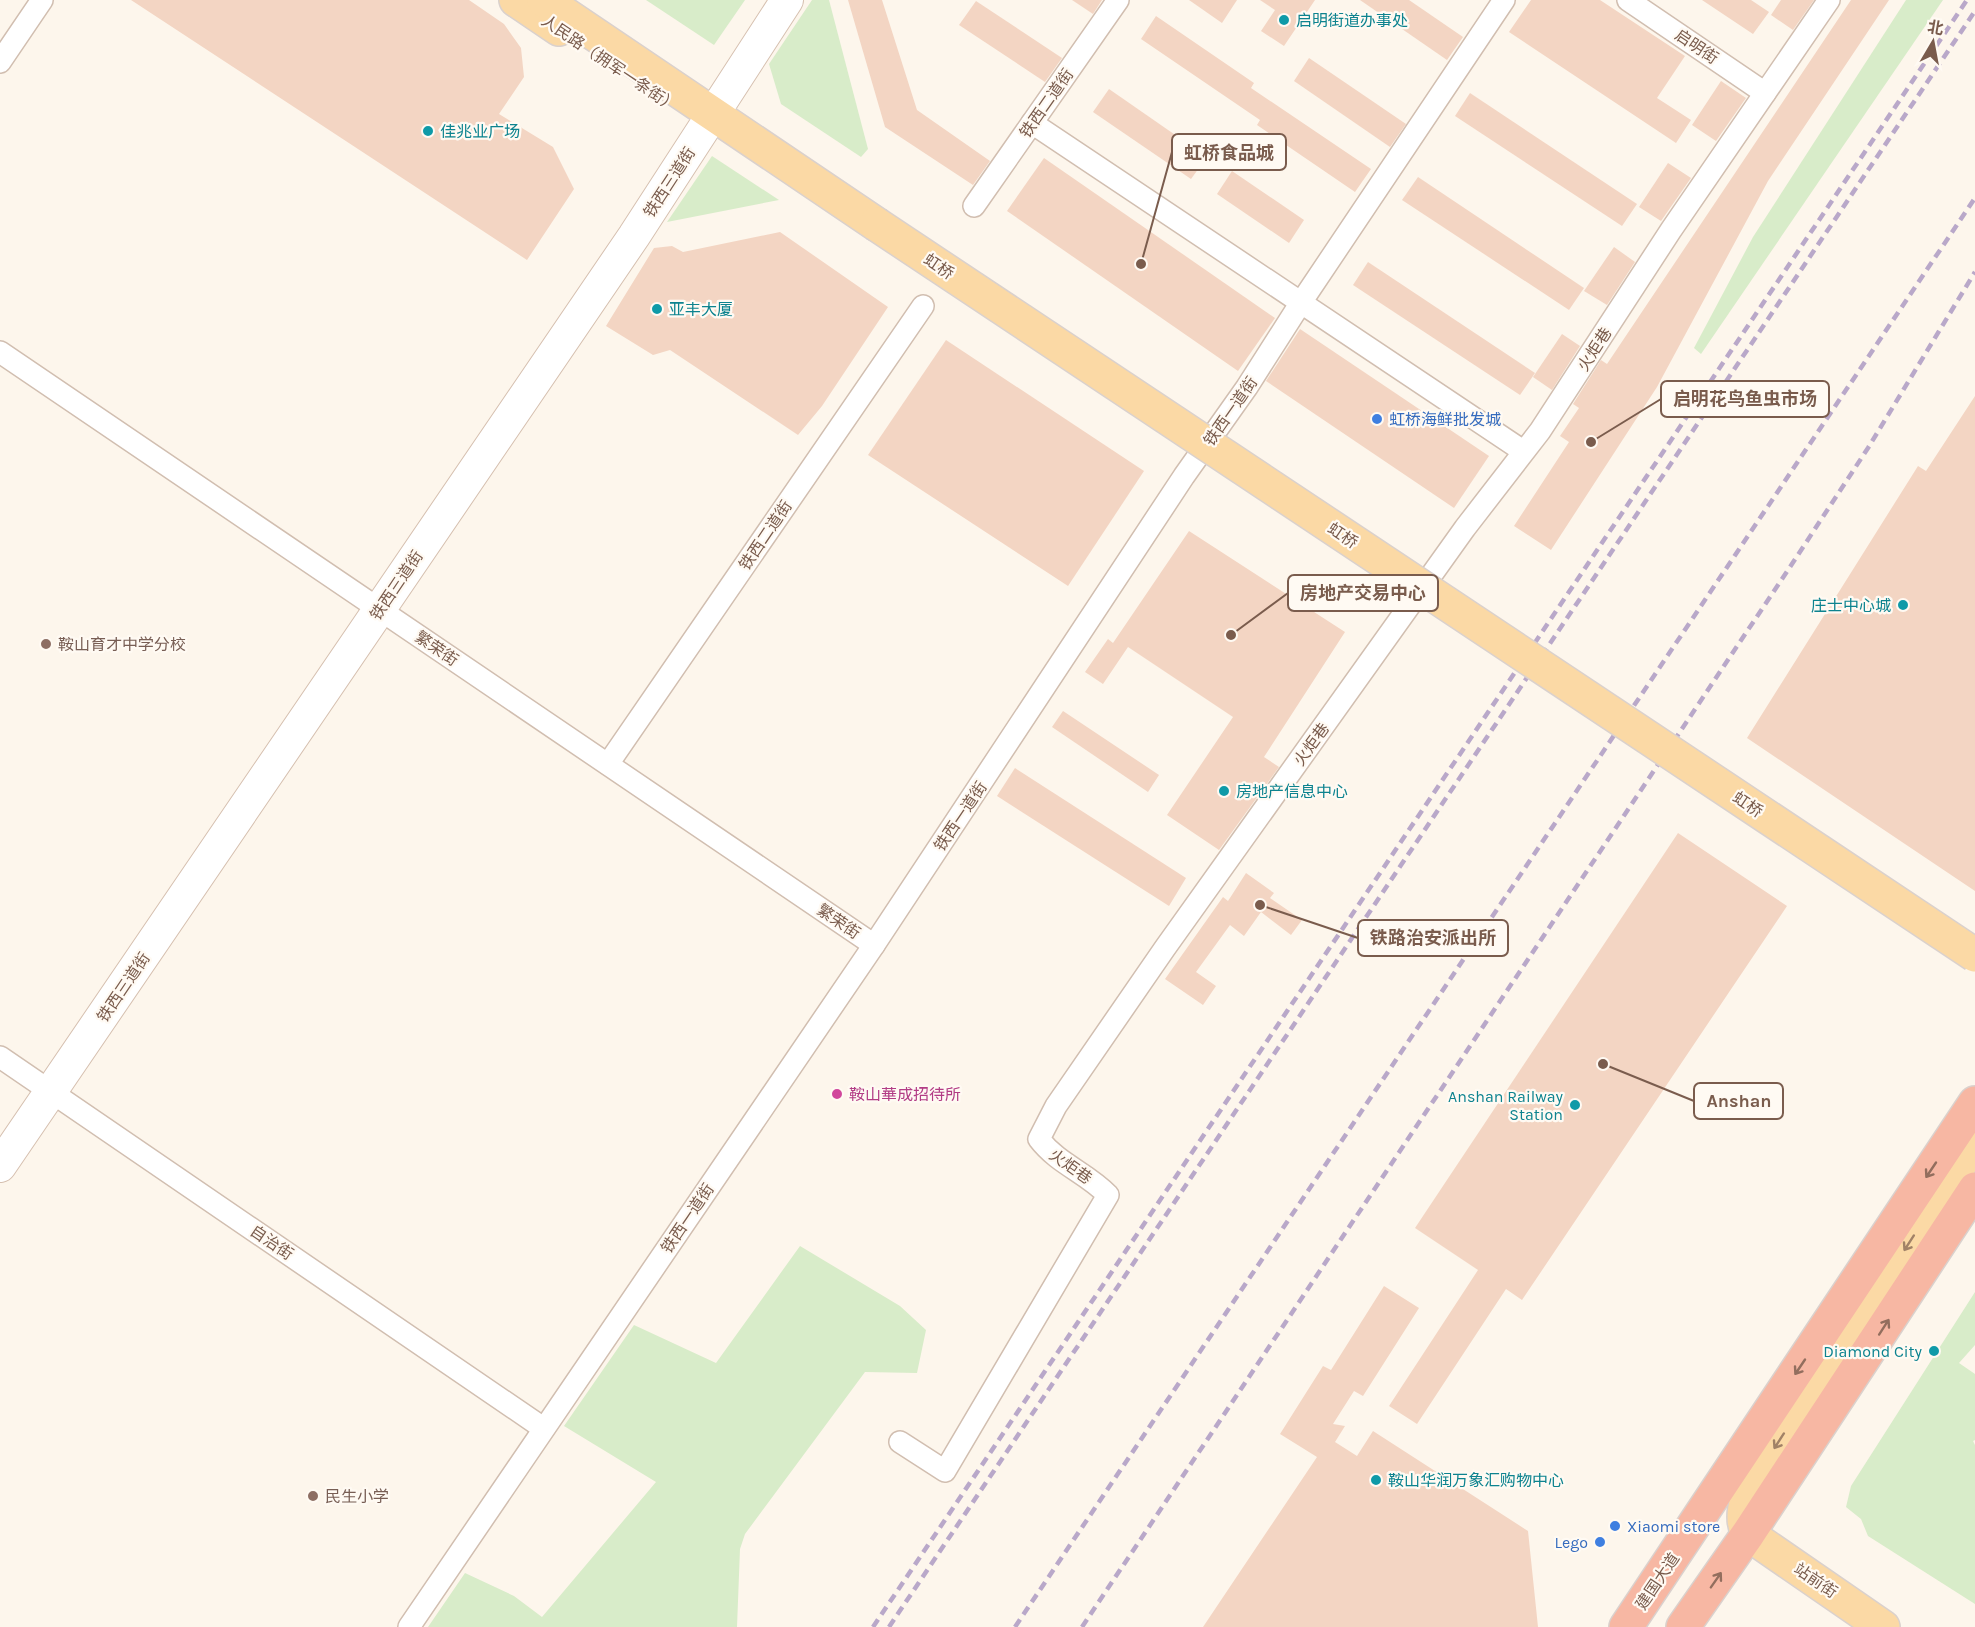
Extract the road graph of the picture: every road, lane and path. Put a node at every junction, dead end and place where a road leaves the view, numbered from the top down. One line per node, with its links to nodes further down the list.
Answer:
1 (42, 0): 9 (street)
2 (516, 0): 11 (main road, 人民路（拥军一条街）)
3 (544, 0): 11 (main road)
4 (787, 0): 11 (main road, 铁西三道街)
5 (1118, 0): 12 (street, 铁西二道街)
6 (1504, 0): 14 (street, 铁西一道街)
7 (1628, 0): 10 (street, 启明街)
8 (1829, 0): 10 (street, 火炬巷)
9 (0, 62)
10 (1765, 93): 17 (street, 火炬巷)
11 (709, 121): 18 (main road, 铁西三道街); 21 (main road, 虹桥, bridge)
12 (1032, 123): 13 (street, 铁西二道街); 14 (street)
13 (974, 206)
14 (1300, 304): 17 (street); 20 (street, 铁西一道街)
15 (923, 306): 19 (street, 铁西二道街)
16 (0, 352): 18 (street, 繁荣街)
17 (1523, 451): 29 (street, 火炬巷)
18 (379, 609): 19 (street, 繁荣街); 23 (main road, 铁西三道街)
19 (608, 764): 20 (street, 繁荣街)
20 (874, 945): 28 (street, 铁西一道街)
21 (1975, 955)
22 (0, 1057): 23 (street, 自治街)
23 (52, 1091): 26 (main road, 铁西三道街); 28 (street, 自治街)
24 (1975, 1103): 32 (highway, 建国大道, one-way to 32)
25 (1975, 1141): 30 (main road, one-way to 30)
26 (0, 1166)
27 (1975, 1189): 30 (highway, one-way to 27)
28 (543, 1428): 31 (street, 铁西一道街)
29 (900, 1442)
30 (1748, 1534): 33 (highway, one-way to 30); 34 (main road, 站前街)
31 (409, 1627)
32 (1626, 1627)
33 (1683, 1627)
34 (1883, 1627)

